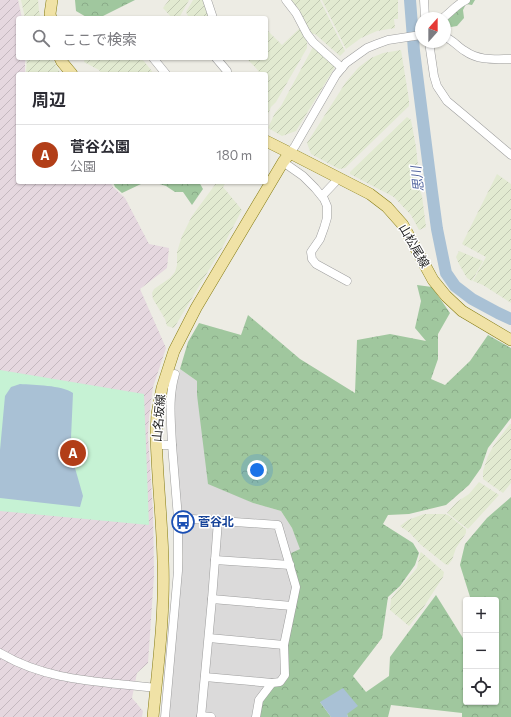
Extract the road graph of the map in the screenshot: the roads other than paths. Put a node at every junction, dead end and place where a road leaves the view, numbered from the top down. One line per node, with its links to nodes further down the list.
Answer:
1 (52, 0): 8 (main road)
2 (207, 0): 9 (street)
3 (286, 0): 17 (street)
4 (424, 0): 6 (street)
5 (466, 0): 7 (street)
6 (425, 12)
7 (451, 12)
8 (50, 16)
9 (212, 16)
10 (415, 36): 17 (street)
11 (451, 40): 13 (street)
12 (430, 48): 23 (street)
13 (511, 59)
14 (61, 60): 18 (main road)
15 (155, 60): 19 (street)
16 (218, 60): 20 (street)
17 (342, 68): 22 (street)
18 (70, 72)
19 (164, 72)
20 (226, 72)
21 (268, 142): 22 (main road, 山松尾線)
22 (290, 153): 24 (main road, 山名坂線); 25 (main road, 山松尾線)
23 (511, 155)
24 (283, 162): 26 (street); 31 (main road, 山名坂線)
25 (338, 178): 26 (street); 28 (main road, 山松尾線)
26 (322, 196): 27 (street)
27 (347, 281)
28 (511, 340)
29 (175, 374): 30 (street)
30 (172, 445): 31 (street); 32 (street)
31 (156, 446): 43 (main road, 山名坂線)
32 (178, 518): 33 (street); 45 (street)
33 (218, 521): 34 (street); 35 (street)
34 (215, 560): 35 (street); 36 (street)
35 (290, 566): 37 (street)
36 (212, 599): 37 (street); 38 (street)
37 (292, 606): 39 (street)
38 (208, 638): 39 (street); 41 (street)
39 (284, 645): 42 (street)
40 (0, 653): 43 (street)
41 (205, 677): 42 (street); 46 (street)
42 (272, 683): 48 (street)
43 (156, 688): 44 (main road, 山名坂線)
44 (153, 717)
45 (165, 717)
46 (201, 717): 47 (street)
47 (211, 717)
48 (256, 717)

